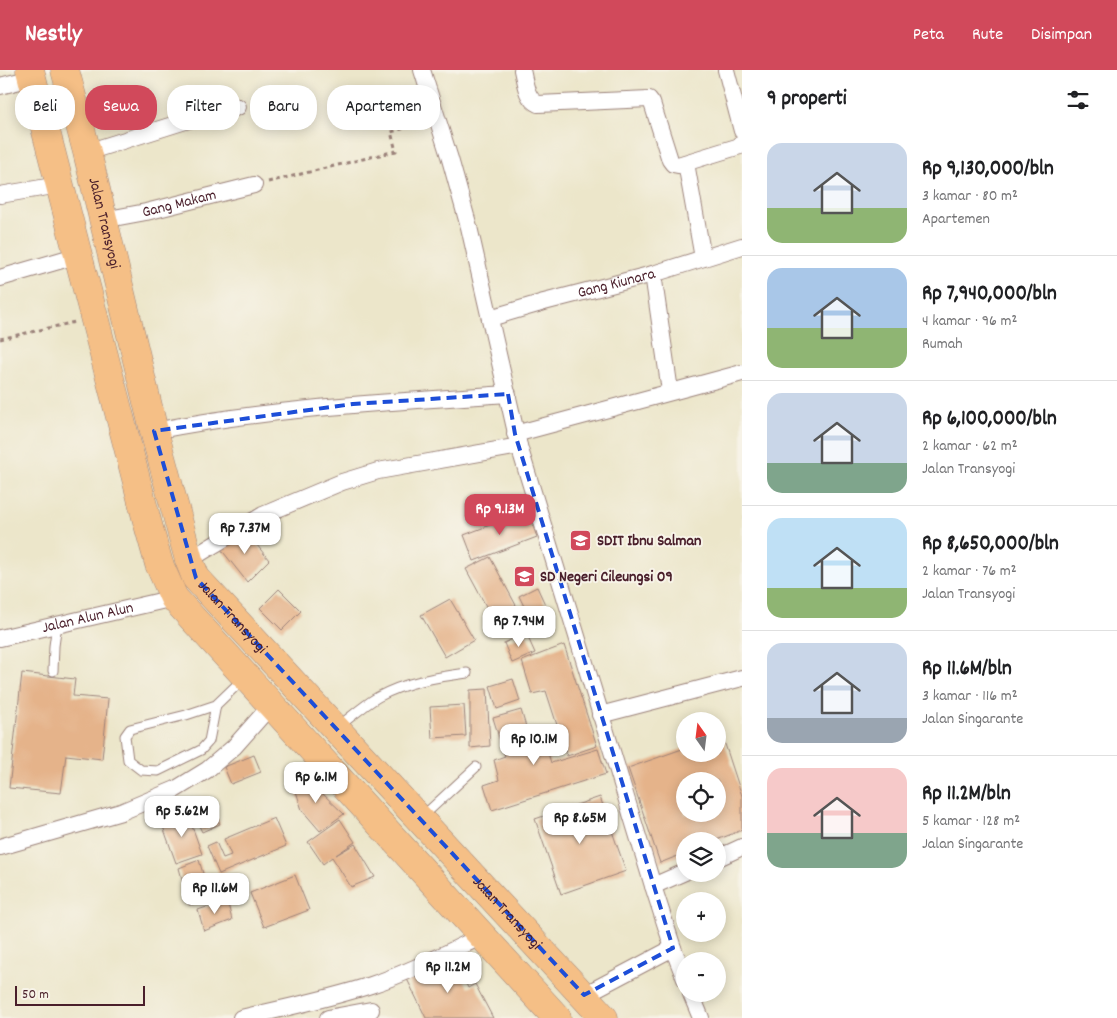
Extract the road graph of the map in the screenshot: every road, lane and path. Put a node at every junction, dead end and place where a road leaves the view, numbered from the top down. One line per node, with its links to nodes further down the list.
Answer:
1 (65, 70): 14 (highway, Jalan Transyogi)
2 (422, 70): 6 (street)
3 (522, 70): 15 (street)
4 (726, 70): 8 (street)
5 (31, 74): 7 (street); 16 (highway, Jalan Transyogi)
6 (427, 85)
7 (0, 86)
8 (737, 90): 12 (street)
9 (167, 127): 14 (street)
10 (440, 129): 26 (street)
11 (398, 130): 17 (path)
12 (742, 131)
13 (742, 144): 15 (street)
14 (87, 152): 19 (highway, Jalan Transyogi)
15 (686, 162): 22 (street)
16 (60, 185): 18 (street); 21 (highway, Jalan Transyogi)
17 (254, 185): 19 (street, Gang Makam)
18 (0, 195)
19 (103, 220): 31 (highway, Jalan Transyogi)
20 (742, 246): 22 (street, Gang Kiunara)
21 (78, 255): 24 (street); 25 (highway, Jalan Transyogi)
22 (703, 258): 23 (street, Gang Kiunara)
23 (653, 274): 26 (street, Gang Kiunara); 29 (street)
24 (0, 278)
25 (94, 317): 27 (path); 34 (highway, Jalan Transyogi)
26 (490, 318): 30 (street)
27 (0, 339)
28 (742, 373): 29 (street)
29 (670, 391): 32 (street)
30 (508, 394): 31 (street); 32 (street)
31 (154, 431): 33 (highway, Jalan Transyogi)
32 (517, 440): 33 (street); 43 (street)
33 (189, 560): 44 (highway, Jalan Transyogi)
34 (174, 598): 35 (street, Jalan Alun Alun); 39 (highway, Jalan Transyogi)
35 (57, 624): 36 (street, Jalan Alun Alun); 37 (lane)
36 (0, 638)
37 (53, 671)
38 (467, 673): 44 (lane)
39 (246, 676): 41 (highway, Jalan Transyogi); 42 (lane)
40 (742, 678): 43 (street)
41 (272, 704): 47 (street); 52 (highway, Jalan Transyogi)
42 (216, 705): 42 (lane)
43 (600, 715): 51 (street)
44 (336, 729): 46 (highway, Jalan Transyogi)
45 (476, 767): 46 (lane)
46 (420, 819): 56 (highway, Jalan Transyogi)
47 (0, 847)
48 (742, 847): 49 (street)
49 (726, 854)
50 (676, 876): 51 (street)
51 (652, 886): 53 (street)
52 (484, 936): 55 (street); 61 (highway, Jalan Transyogi)
53 (673, 948): 54 (street); 56 (street)
54 (676, 956)
55 (370, 985): 58 (street); 59 (street)
56 (584, 995): 62 (highway, Jalan Transyogi)
57 (694, 1002): 63 (street)
58 (371, 1014): 60 (street)
59 (241, 1018)
60 (328, 1018)
61 (557, 1018)
62 (604, 1018)
63 (701, 1018)

